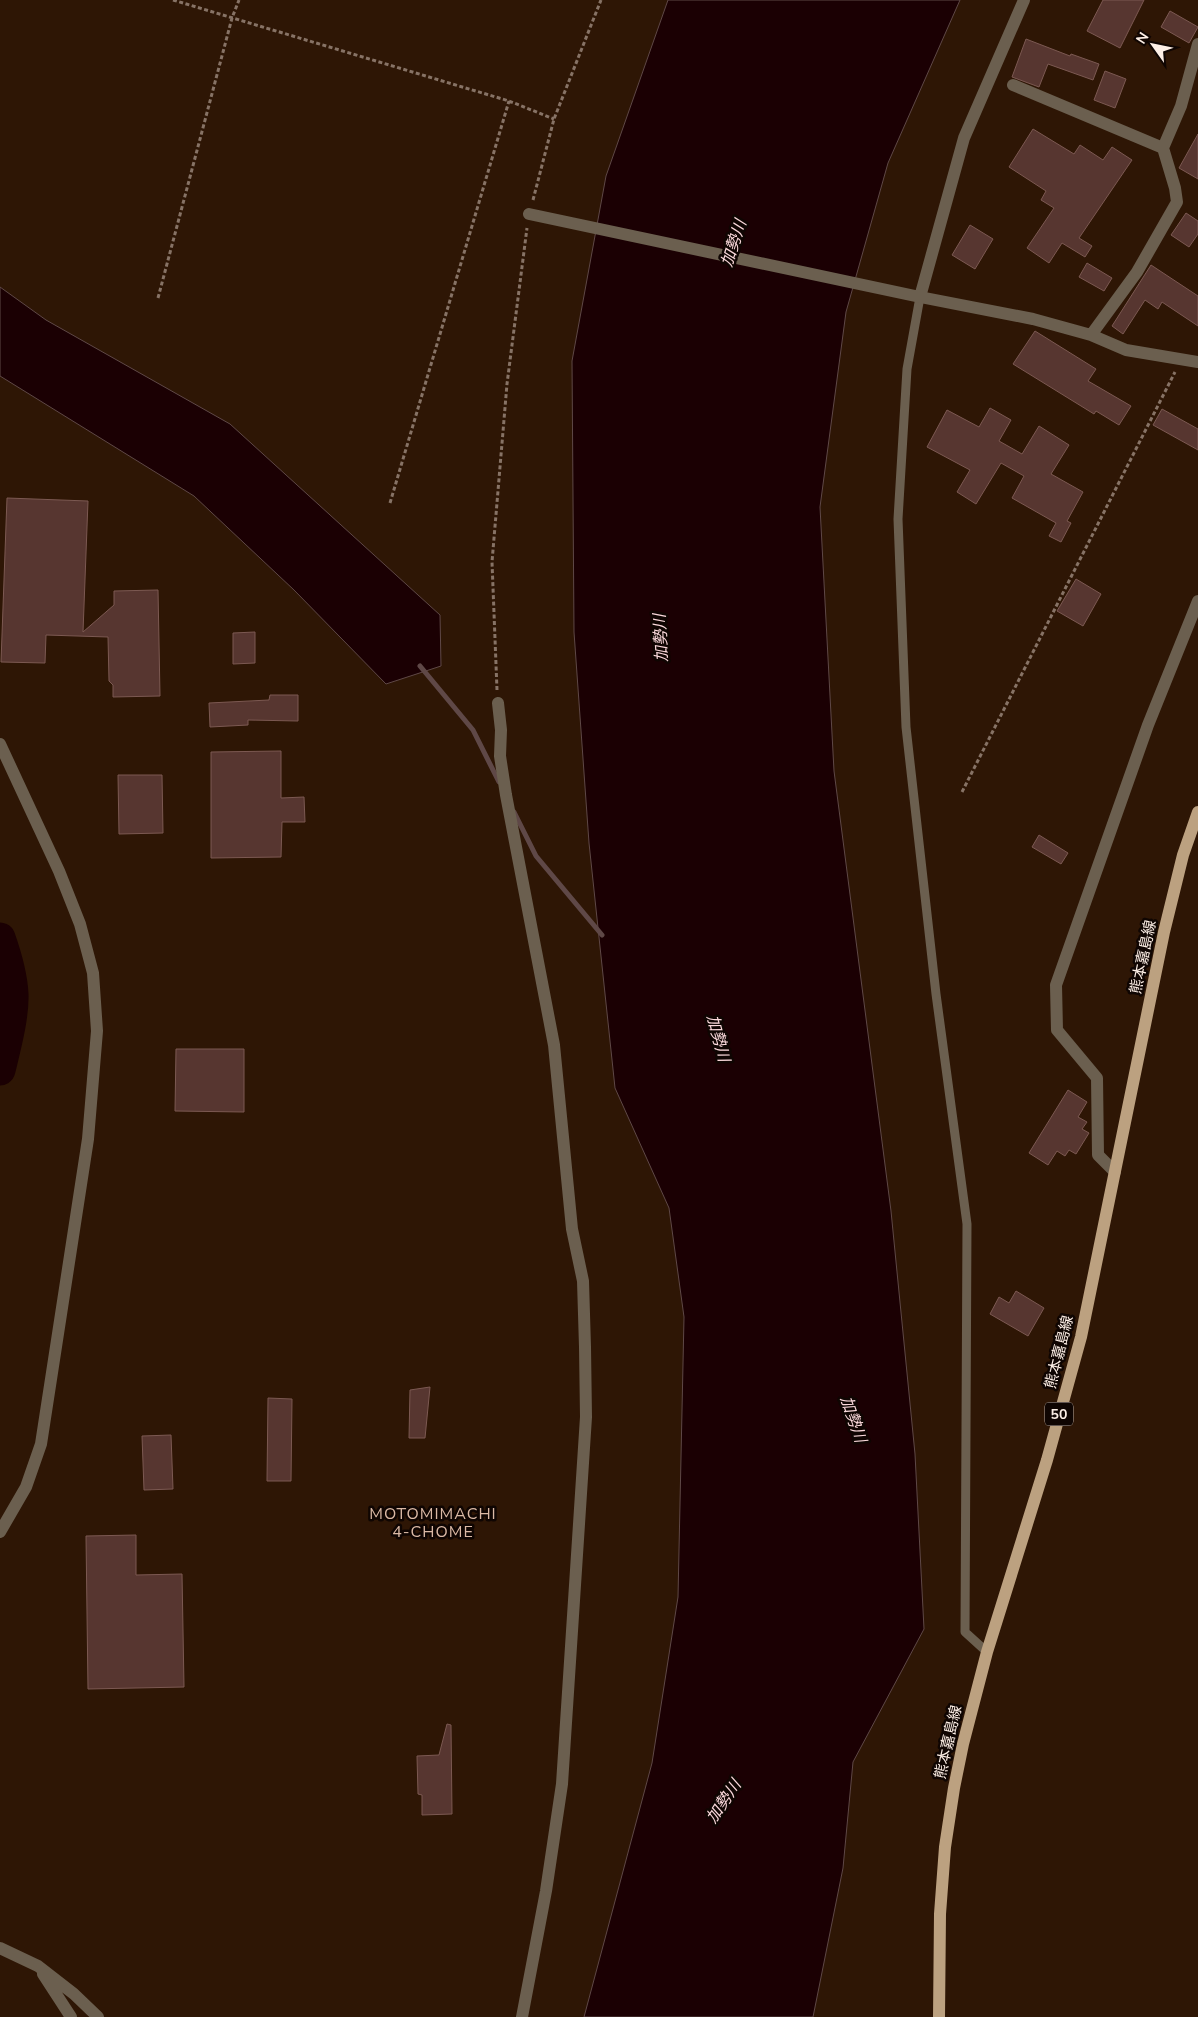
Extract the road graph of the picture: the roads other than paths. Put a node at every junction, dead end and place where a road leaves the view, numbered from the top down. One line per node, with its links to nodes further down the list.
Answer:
1 (1024, 0): 6 (street)
2 (1198, 44): 4 (street)
3 (1013, 85): 4 (street)
4 (1163, 148): 7 (street)
5 (529, 214): 6 (street)
6 (920, 297): 7 (street); 15 (lane)
7 (1091, 335): 8 (street)
8 (1198, 362)
9 (1198, 601): 13 (street)
10 (498, 703): 20 (street)
11 (0, 744): 14 (street)
12 (1198, 812): 13 (main road, 熊本嘉島線 / 50)
13 (1115, 1172): 15 (main road, 熊本嘉島線 / 50)
14 (0, 1532)
15 (987, 1652): 21 (main road, 熊本嘉島線 / 50)
16 (0, 1948): 17 (street)
17 (38, 1966): 18 (street); 19 (street)
18 (72, 2017)
19 (98, 2017)
20 (522, 2017)
21 (939, 2017)

